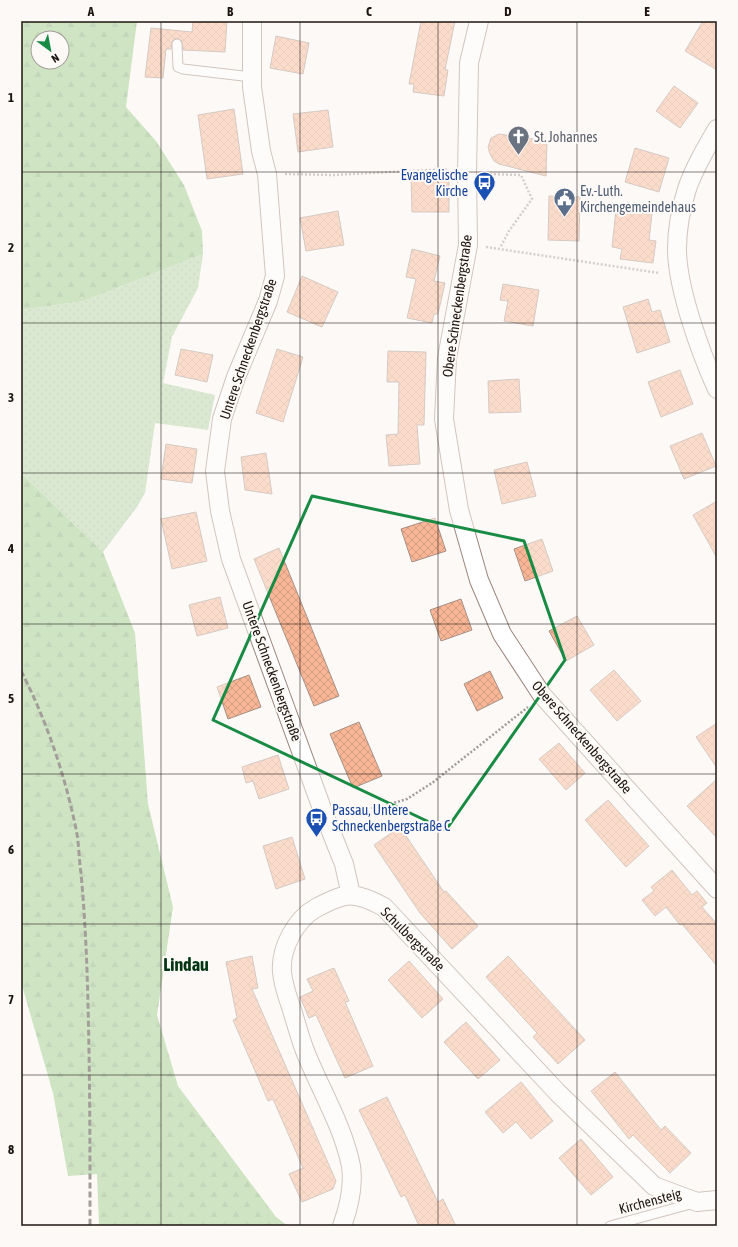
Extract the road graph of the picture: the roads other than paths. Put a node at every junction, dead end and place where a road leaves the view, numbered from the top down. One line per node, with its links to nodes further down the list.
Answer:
1 (252, 21): 4 (street, Untere Schneckenbergstraße)
2 (479, 21): 7 (street, Obere Schneckenbergstraße)
3 (177, 44): 4 (lane)
4 (252, 77): 8 (street, Untere Schneckenbergstraße)
5 (717, 129): 6 (street)
6 (717, 390)
7 (717, 888)
8 (351, 895): 10 (street, Schulbergstraße); 11 (street, Schulbergstraße)
9 (717, 1200): 10 (street, Schulbergstraße)
10 (697, 1202): 12 (lane, Kirchensteig)
11 (342, 1226)
12 (610, 1226)

